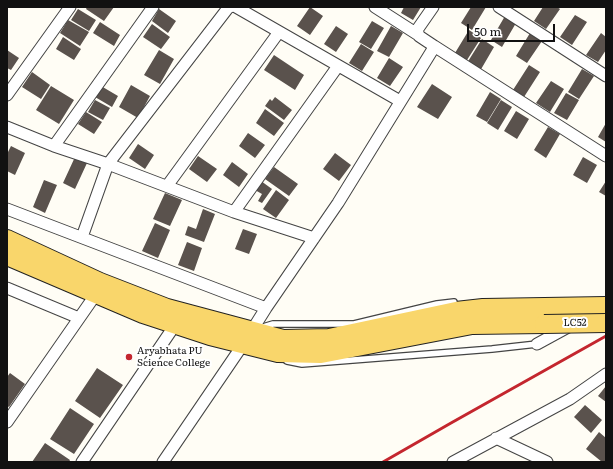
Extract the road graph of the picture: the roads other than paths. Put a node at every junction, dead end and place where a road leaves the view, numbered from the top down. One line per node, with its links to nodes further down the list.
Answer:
1 (70, 7): 13 (street)
2 (230, 7): 18 (street)
3 (236, 7): 8 (street)
4 (375, 7): 9 (street)
5 (433, 7): 9 (street)
6 (499, 7): 12 (street)
7 (147, 9): 16 (street)
8 (279, 32): 11 (street); 19 (street)
9 (417, 34): 10 (street)
10 (434, 46): 14 (street); 17 (street)
11 (338, 66): 14 (street); 21 (street)
12 (606, 76)
13 (7, 95)
14 (400, 101): 23 (street)
15 (7, 127): 16 (street)
16 (54, 146): 18 (street)
17 (606, 156)
18 (108, 164): 19 (street); 22 (street)
19 (167, 186): 21 (street)
20 (7, 209): 22 (street)
21 (234, 212): 23 (street)
22 (82, 238): 30 (street)
23 (314, 238): 30 (street)
24 (7, 239): 34 (main road)
25 (7, 256): 27 (main road)
26 (7, 288): 31 (street)
27 (96, 294): 31 (street); 33 (main road)
28 (454, 302): 34 (lane)
29 (606, 306): 34 (main road, LC52); 35 (street)
30 (266, 308): 34 (street)
31 (80, 318): 38 (street)
32 (606, 323): 34 (main road, LC52, bridge)
33 (175, 325): 34 (main road); 41 (street)
34 (249, 343): 42 (street)
35 (537, 344): 36 (lane)
36 (259, 355)
37 (606, 374): 39 (street)
38 (7, 422)
39 (496, 438): 40 (street); 43 (street)
40 (541, 461)
41 (82, 462)
42 (163, 462)
43 (453, 462)

